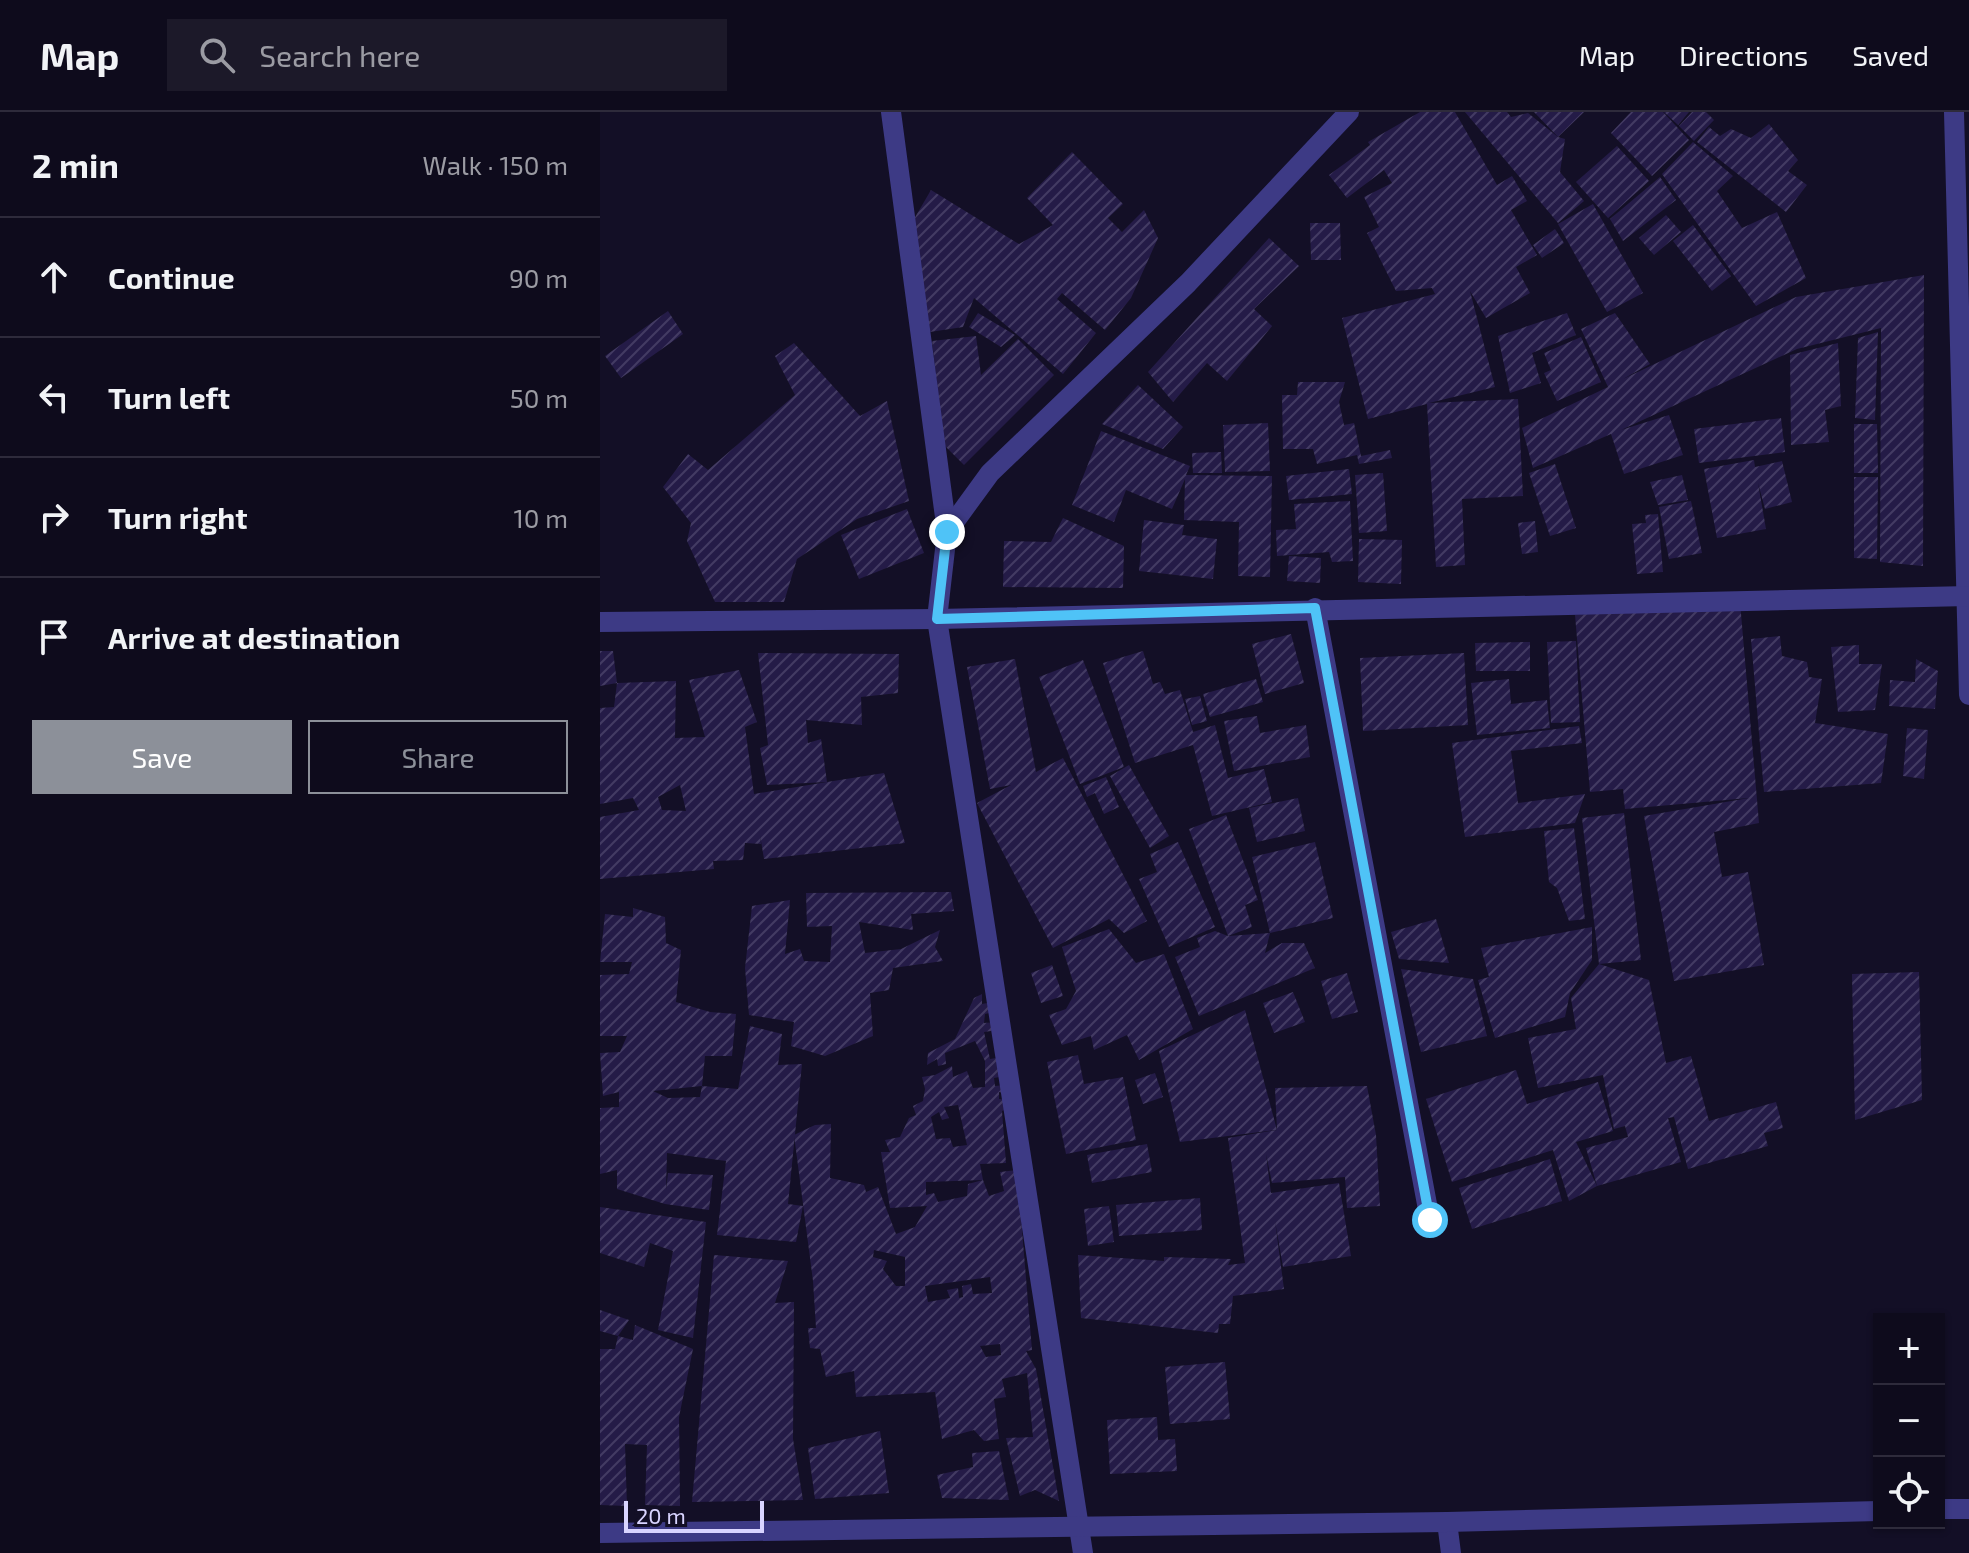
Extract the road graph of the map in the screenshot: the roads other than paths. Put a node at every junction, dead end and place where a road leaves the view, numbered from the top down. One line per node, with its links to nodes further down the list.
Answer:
1 (891, 112): 4 (street)
2 (1349, 112): 4 (street)
3 (1954, 112): 5 (street)
4 (947, 532): 7 (street)
5 (1968, 596): 6 (street); 9 (street)
6 (1315, 608): 7 (street); 10 (street)
7 (937, 619): 8 (street); 15 (street)
8 (600, 622)
9 (1969, 695)
10 (1430, 1220)
11 (1945, 1509): 12 (street)
12 (1969, 1509)
13 (1873, 1511): 14 (street)
14 (1447, 1522): 15 (street); 18 (street)
15 (1080, 1527): 16 (street); 17 (street)
16 (600, 1533)
17 (1083, 1553)
18 (1451, 1553)

